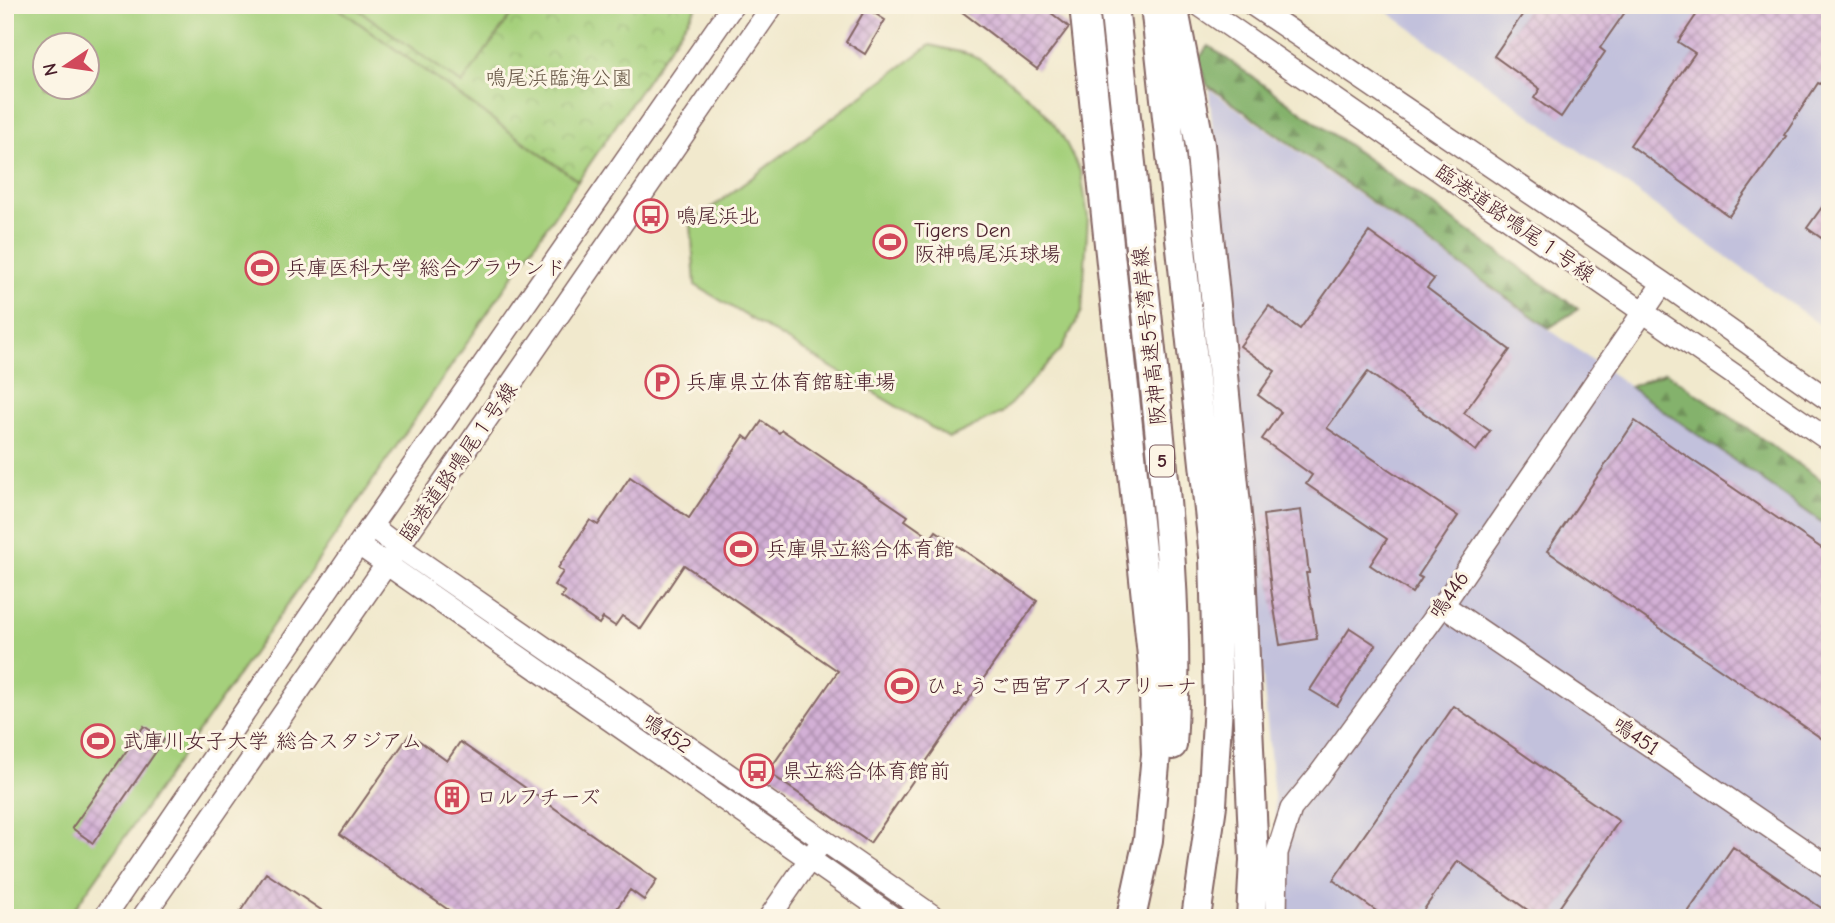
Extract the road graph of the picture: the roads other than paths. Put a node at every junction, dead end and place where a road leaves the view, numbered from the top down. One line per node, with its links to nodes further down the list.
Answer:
1 (733, 5): 13 (street, 臨港道路鳴尾１号線)
2 (773, 5): 15 (street, 臨港道路鳴尾１号線)
3 (1084, 5): 25 (highway, 5)
4 (1114, 5): 26 (highway, 阪神高速5号湾岸線 / 5)
5 (1155, 5): 27 (highway, 阪神高速5号湾岸線 / 5)
6 (1173, 5): 28 (highway)
7 (1199, 5): 10 (street, 臨港道路鳴尾１号線)
8 (1253, 5): 9 (street, 臨港道路鳴尾１号線)
9 (1663, 283): 10 (street, 鳴446); 11 (street, 臨港道路鳴尾１号線)
10 (1643, 311): 12 (street, 臨港道路鳴尾１号線); 16 (street, 鳴446)
11 (1830, 401)
12 (1830, 441)
13 (371, 526): 14 (street, 臨港道路鳴尾１号線); 15 (street)
14 (359, 545): 15 (street, 鳴452); 20 (street, 臨港道路鳴尾１号線)
15 (393, 556): 17 (street, 鳴452); 18 (street, 鳴452); 21 (street, 臨港道路鳴尾１号線)
16 (1443, 604): 19 (street, 鳴451); 29 (street, 鳴446)
17 (823, 840): 18 (street); 24 (street, 鳴452)
18 (810, 859): 22 (street); 23 (street, 鳴452)
19 (1830, 867)
20 (104, 918)
21 (142, 918)
22 (769, 918)
23 (894, 918)
24 (936, 918)
25 (1131, 918)
26 (1149, 918)
27 (1196, 918)
28 (1251, 918)
29 (1276, 918)

